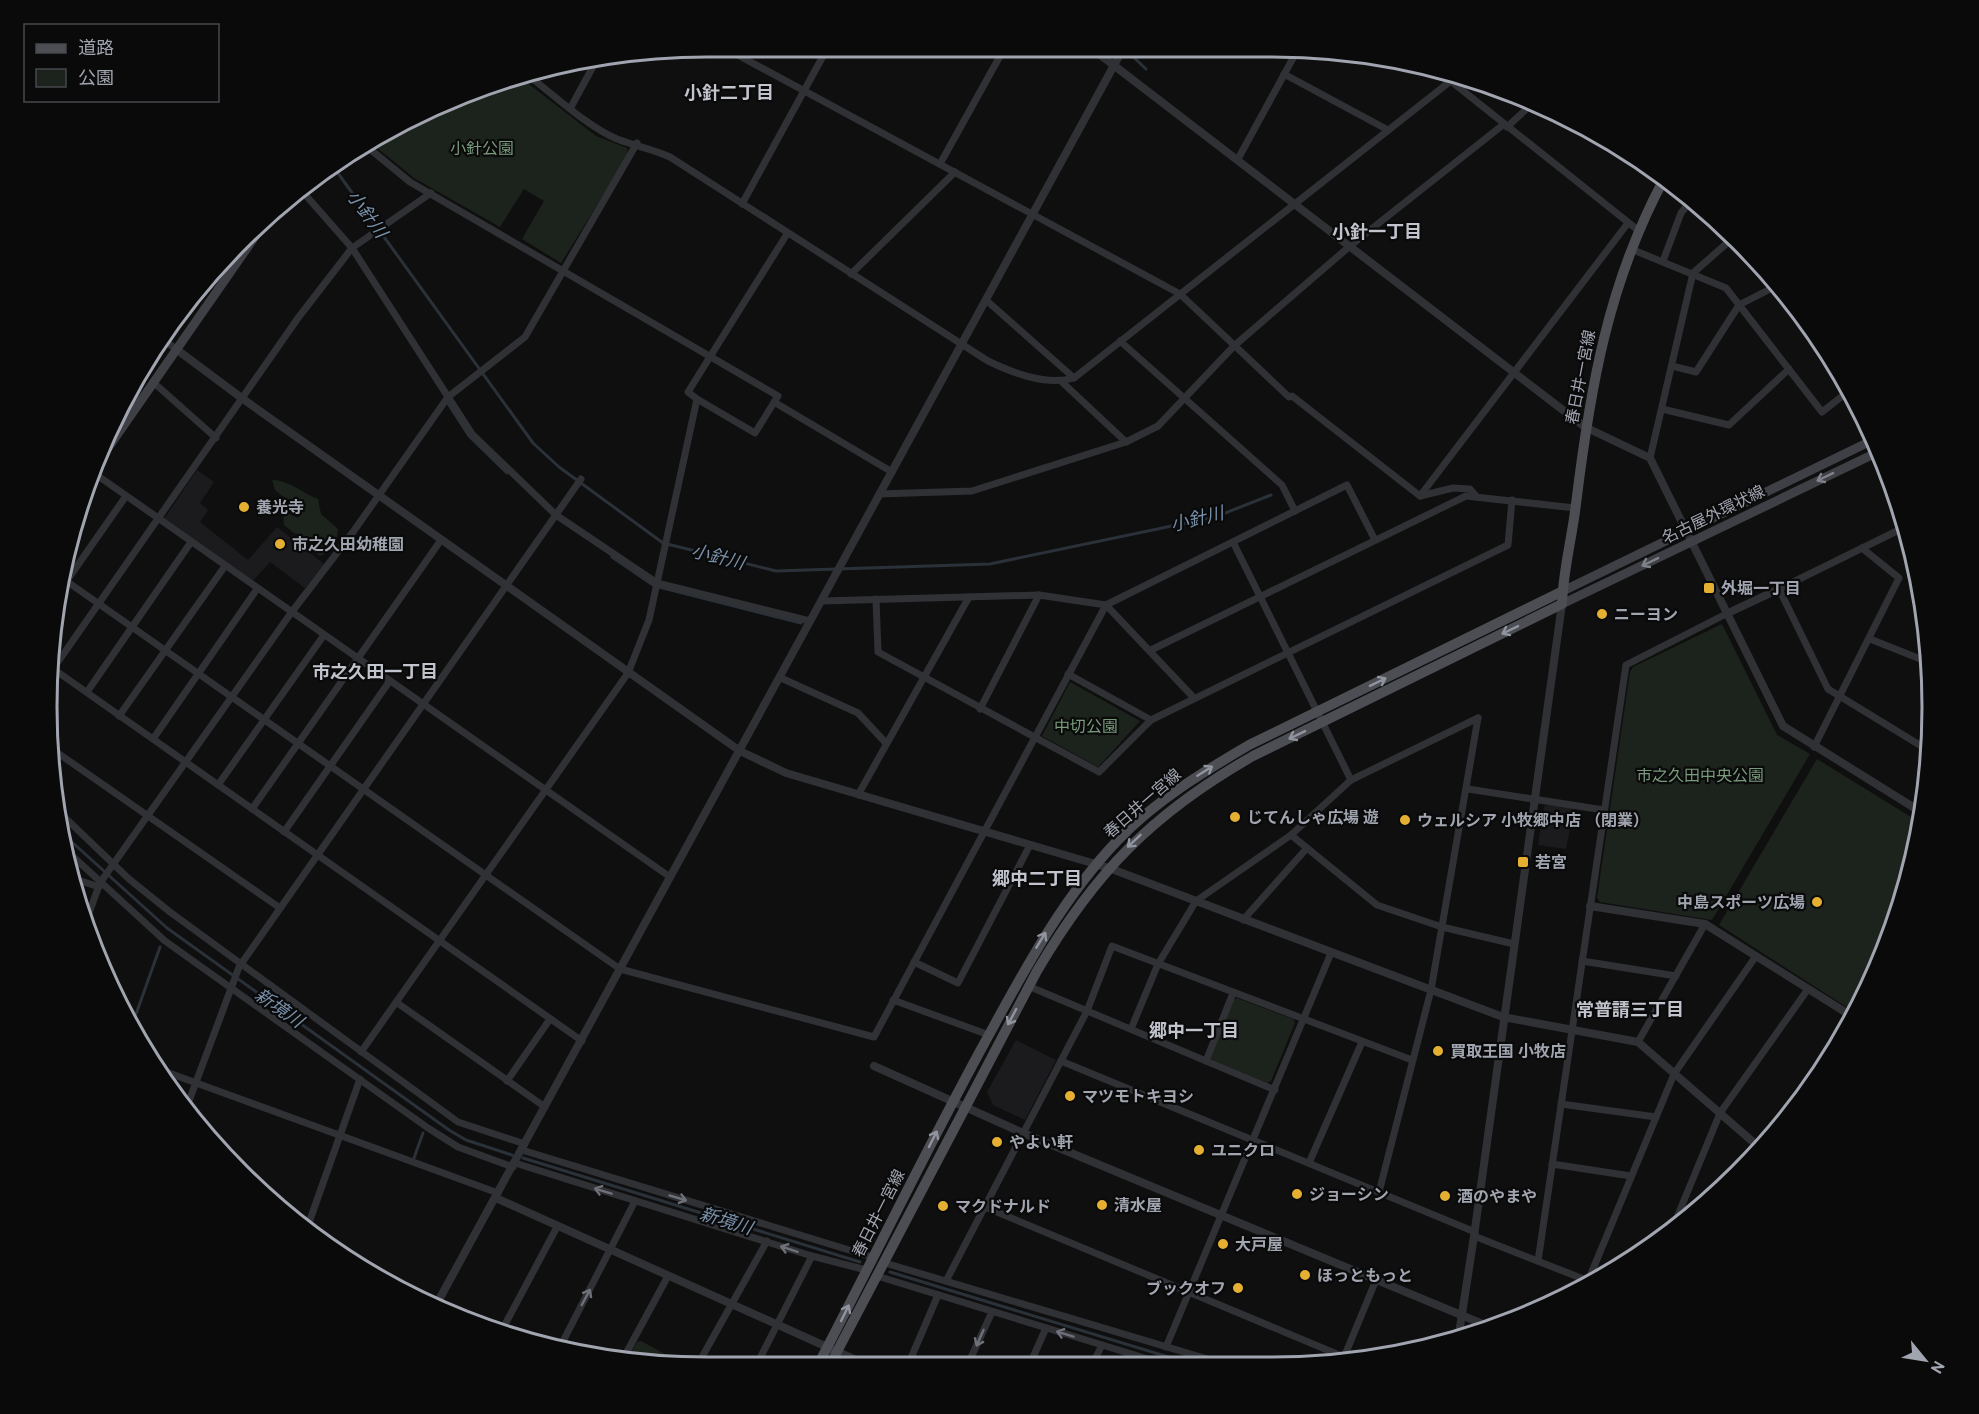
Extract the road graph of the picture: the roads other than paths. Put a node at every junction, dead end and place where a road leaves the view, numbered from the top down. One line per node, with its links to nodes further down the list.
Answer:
1 (743, 57): 13 (street)
2 (822, 57): 13 (street)
3 (999, 57): 21 (street)
4 (1104, 57): 7 (street)
5 (1118, 57): 7 (street)
6 (1293, 57): 9 (street)
7 (1114, 65): 20 (street); 29 (street)
8 (593, 67): 14 (street)
9 (1284, 74): 17 (street); 20 (street)
10 (535, 80): 14 (street)
11 (1450, 82): 17 (street)
12 (1461, 85): 16 (street)
13 (804, 90): 21 (street); 26 (street)
14 (571, 107): 18 (street)
15 (1526, 109): 16 (street)
16 (1506, 126): 30 (street); 34 (street)
17 (1388, 130): 27 (street)
18 (637, 143): 26 (street); 39 (street)
19 (372, 151): 24 (street)
20 (1238, 159): 27 (street)
21 (940, 164): 22 (street)
22 (955, 172): 29 (street); 41 (street)
23 (1661, 186): 31 (main road, 春日井一宮線)
24 (432, 194): 35 (street); 39 (street)
25 (306, 195): 35 (street)
26 (742, 204): 32 (street)
27 (1295, 204): 34 (street); 43 (street)
28 (1687, 206): 38 (street)
29 (1032, 214): 43 (street); 44 (street)
30 (1628, 223): 31 (street); 54 (street)
31 (1639, 231): 36 (main road, 春日井一宮線)
32 (787, 234): 41 (street); 51 (street)
33 (1727, 242): 40 (street)
34 (1350, 246): 49 (street); 54 (street)
35 (352, 248): 59 (street); 61 (street)
36 (1631, 249): 38 (street); 65 (main road, 春日井一宮線)
37 (241, 254): 50 (main road)
38 (1663, 261): 40 (street)
39 (564, 270): 51 (street); 59 (street)
40 (1693, 273): 45 (street); 52 (street)
41 (851, 274): 48 (street)
42 (1770, 289): 45 (street)
43 (1179, 294): 46 (street); 49 (street)
44 (986, 300): 48 (street); 55 (street)
45 (1739, 305): 52 (street); 53 (street)
46 (1120, 341): 55 (street); 60 (street)
47 (169, 344): 50 (street)
48 (962, 344): 57 (street); 72 (street)
49 (1234, 346): 60 (street); 78 (street)
50 (176, 349): 56 (main road); 61 (street)
51 (712, 358): 62 (street); 63 (street)
52 (1672, 366): 64 (street)
53 (1789, 369): 58 (street); 64 (street)
54 (1515, 371): 65 (street); 78 (street)
55 (1074, 378): 57 (street)
56 (153, 382): 66 (main road); 67 (street)
57 (1062, 382): 68 (street)
58 (1842, 396)
59 (448, 397): 76 (street); 83 (street)
60 (1182, 398): 68 (street); 82 (street)
61 (243, 399): 67 (street); 76 (street)
62 (697, 399): 63 (street); 96 (street)
63 (774, 402): 72 (street)
64 (1662, 409): 71 (street)
65 (1585, 427): 71 (street); 81 (main road, 春日井一宮線)
66 (118, 432)
67 (216, 438): 84 (street)
68 (1126, 442): 75 (street)
69 (1866, 443): 85 (main road, 名古屋外環状線)
70 (1872, 455): 89 (main road, 名古屋外環状線, one-way to 89)
71 (1650, 458): 85 (street)
72 (892, 472): 75 (street)
73 (99, 476): 77 (street)
74 (581, 479): 83 (street)
75 (879, 494): 105 (street)
76 (378, 495): 87 (street); 109 (street)
77 (126, 496): 84 (street); 94 (street)
78 (1420, 496): 79 (street)
79 (1476, 496): 80 (street); 88 (street)
80 (1512, 500): 81 (street); 117 (street)
81 (1575, 508): 100 (main road, 春日井一宮線)
82 (1295, 511): 88 (street); 91 (street)
83 (556, 515): 96 (street); 97 (street)
84 (159, 519): 90 (street); 106 (street)
85 (1688, 531): 89 (street); 100 (main road, 名古屋外環状線)
86 (1898, 531): 92 (street)
87 (441, 540): 97 (street); 119 (street)
88 (1375, 540): 102 (street)
89 (1693, 541): 107 (main road, 名古屋外環状線, one-way to 107); 110 (street)
90 (191, 542): 93 (street); 112 (street)
91 (1233, 542): 102 (street); 108 (street)
92 (1862, 548): 99 (street); 114 (street)
93 (225, 566): 98 (street); 115 (street)
94 (72, 569)
95 (69, 582): 106 (street)
96 (657, 583): 111 (street); 122 (street)
97 (506, 586): 122 (street); 132 (street)
98 (257, 589): 109 (street); 123 (street)
99 (1779, 589): 110 (street); 130 (street)
100 (1563, 591): 107 (main road, 春日井一宮線); 134 (main road, 春日井一宮線, one-way to 100)
101 (1039, 595): 103 (street); 108 (street); 133 (street)
102 (1261, 596): 116 (street); 117 (street)
103 (969, 597): 104 (street); 126 (street)
104 (876, 599): 105 (street); 126 (street)
105 (822, 601): 111 (street)
106 (99, 604): 112 (street); 120 (street)
107 (1562, 604): 138 (main road, 春日井一宮線, one-way to 138); 155 (street)
108 (1106, 605): 116 (street); 124 (street)
109 (291, 612): 113 (street); 129 (street)
110 (1728, 613): 144 (street); 158 (street)
111 (810, 621): 125 (street)
112 (132, 627): 115 (street); 128 (street)
113 (324, 635): 119 (street); 136 (street)
114 (1870, 639): 118 (street); 130 (street)
115 (165, 650): 123 (street); 135 (street)
116 (1151, 650): 131 (street)
117 (1287, 652): 131 (street); 134 (street)
118 (1920, 657)
119 (357, 659): 127 (street); 142 (street)
120 (58, 662)
121 (58, 672): 128 (street)
122 (628, 673): 145 (street); 153 (street)
123 (198, 674): 129 (street); 140 (street)
124 (1068, 674): 137 (street); 139 (street)
125 (781, 678): 141 (street); 145 (street)
126 (925, 679): 133 (street); 141 (street)
127 (389, 682): 132 (street); 148 (street)
128 (87, 692): 135 (street)
129 (231, 697): 136 (street); 147 (street)
130 (1839, 697): 143 (street); 144 (street)
131 (1194, 698): 137 (street)
132 (422, 705): 151 (street); 153 (street)
133 (980, 709): 139 (street)
134 (1316, 712): 138 (street); 169 (main road, 春日井一宮線, one-way to 134)
135 (119, 716): 140 (street)
136 (264, 720): 142 (street); 150 (street)
137 (1151, 720): 139 (street)
138 (1322, 723): 149 (street); 170 (main road, 春日井一宮線, one-way to 170)
139 (1034, 738): 161 (street)
140 (153, 739): 147 (street)
141 (885, 742): 154 (street)
142 (297, 743): 148 (street); 156 (street)
143 (1921, 746)
144 (1814, 747): 157 (street)
145 (740, 751): 154 (street); 172 (street)
146 (58, 753): 159 (street)
147 (185, 761): 150 (street); 159 (street)
148 (330, 766): 151 (street); 162 (street)
149 (1351, 780): 152 (street); 163 (street)
150 (218, 785): 156 (street)
151 (363, 789): 166 (street); 171 (street)
152 (1468, 789): 155 (street); 181 (street)
153 (545, 790): 171 (street); 172 (street)
154 (858, 795): 161 (street)
155 (1536, 799): 158 (street); 183 (street)
156 (252, 808): 162 (street)
157 (1914, 808)
158 (1604, 810): 176 (street)
159 (147, 816): 168 (street); 177 (street)
160 (67, 820): 168 (street)
161 (984, 831): 164 (street); 187 (street)
162 (284, 832): 166 (street)
163 (1291, 835): 165 (street); 175 (street)
164 (1030, 845): 169 (street); 187 (street)
165 (1307, 848): 179 (street); 181 (street)
166 (317, 855): 177 (street); 182 (street)
167 (75, 859): 174 (street)
168 (112, 865): 174 (street); 189 (street)
169 (1098, 865): 170 (street); 206 (main road, 春日井一宮線, one-way to 169)
170 (1109, 868): 175 (street); 193 (main road, 春日井一宮線)
171 (485, 874): 182 (street); 190 (street)
172 (670, 878): 190 (street)
173 (80, 880): 174 (street)
174 (100, 883): 178 (street); 192 (street)
175 (1196, 902): 179 (street); 188 (street)
176 (1590, 906): 180 (street); 186 (street)
177 (280, 908): 189 (street)
178 (90, 911)
179 (1244, 920): 184 (street)
180 (1705, 924): 185 (street); 191 (street)
181 (1442, 927): 183 (street); 195 (street)
182 (439, 940): 198 (street); 202 (street)
183 (1514, 944): 201 (street)
184 (1331, 953): 195 (street); 203 (street)
185 (1756, 956): 194 (street); 216 (street)
186 (1582, 961): 191 (street); 205 (street)
187 (914, 962): 197 (street)
188 (1158, 964): 196 (street); 199 (street); 204 (street)
189 (239, 966): 192 (street); 210 (street)
190 (620, 969): 197 (street); 207 (street)
191 (1676, 976): 209 (street)
192 (231, 985): 217 (street); 219 (street)
193 (1028, 987): 199 (street); 225 (main road, 春日井一宮線, one-way to 225)
194 (1808, 989): 200 (street); 226 (street)
195 (1431, 990): 201 (street); 211 (street)
196 (1233, 993): 203 (street); 213 (street)
197 (893, 1000): 206 (street)
198 (396, 1002): 210 (street); 218 (street)
199 (1087, 1011): 204 (street); 212 (street)
200 (1845, 1012)
201 (1503, 1017): 205 (street); 245 (street)
202 (550, 1019): 207 (street); 218 (street)
203 (1304, 1020): 208 (street); 220 (street)
204 (1131, 1029): 213 (street)
205 (1572, 1030): 209 (street); 223 (street)
206 (989, 1035): 222 (main road, 春日井一宮線)
207 (582, 1041): 224 (street)
208 (1362, 1042): 211 (street); 233 (street)
209 (1638, 1042): 216 (street)
210 (361, 1052): 232 (street)
211 (1412, 1060): 237 (street)
212 (1061, 1061): 228 (street); 230 (street)
213 (1206, 1061): 220 (street)
214 (874, 1066): 222 (street)
215 (171, 1074): 219 (street)
216 (1674, 1074): 226 (street); 227 (street)
217 (360, 1079): 229 (street); 235 (street)
218 (507, 1081): 224 (street)
219 (196, 1083): 221 (street); 229 (street)
220 (1275, 1090): 230 (street)
221 (189, 1100)
222 (952, 1101): 225 (street); 249 (main road, 春日井一宮線, one-way to 222)
223 (1562, 1104): 227 (street); 234 (street)
224 (545, 1107): 232 (street)
225 (965, 1108): 228 (street); 251 (main road, 春日井一宮線)
226 (1720, 1113): 231 (street); 242 (street)
227 (1656, 1118): 236 (street)
228 (1023, 1133): 240 (street); 241 (street)
229 (340, 1136): 238 (street); 243 (street)
230 (1254, 1141): 233 (street); 241 (street)
231 (1754, 1143)
232 (524, 1147): 235 (street); 249 (street, one-way to 249)
233 (1309, 1163): 237 (street)
234 (1552, 1164): 236 (street); 250 (street)
235 (514, 1165): 238 (street); 239 (street, one-way to 235)
236 (1631, 1176): 253 (street)
237 (1378, 1192): 245 (street)
238 (497, 1196): 244 (street); 261 (street)
239 (635, 1201): 246 (street); 247 (street)
240 (985, 1207): 258 (street); 259 (street)
241 (1222, 1216): 257 (street); 259 (street)
242 (1677, 1216)
243 (309, 1222)
244 (557, 1227): 247 (street); 267 (street)
245 (1475, 1234): 250 (street); 264 (street)
246 (767, 1241): 248 (street, one-way to 246); 262 (street)
247 (610, 1251): 254 (street); 270 (street, one-way to 247)
248 (812, 1256): 252 (street); 265 (street)
249 (872, 1257): 252 (main road, 春日井一宮線)
250 (1538, 1261): 256 (street)
251 (885, 1263): 255 (main road, 春日井一宮線); 258 (street)
252 (866, 1270): 273 (main road, 春日井一宮線, one-way to 252)
253 (1592, 1272)
254 (668, 1276): 262 (street); 274 (street)
255 (877, 1276): 260 (street); 273 (main road, 春日井一宮線)
256 (1582, 1278)
257 (1376, 1280): 264 (street); 275 (street)
258 (946, 1281): 272 (street)
259 (1189, 1292): 272 (street); 276 (street)
260 (938, 1295): 263 (street); 282 (street)
261 (439, 1299)
262 (732, 1304): 265 (street); 277 (street)
263 (992, 1312): 268 (street); 283 (street, one-way to 283)
264 (1461, 1315): 266 (street); 269 (street)
265 (777, 1323): 273 (street); 278 (street)
266 (1481, 1323)
267 (505, 1325)
268 (1046, 1328): 271 (street, one-way to 268); 284 (street)
269 (1459, 1329)
270 (563, 1341)
271 (1102, 1345): 285 (street); 286 (street)
272 (1167, 1347): 287 (street)
273 (832, 1349): 279 (main road, 春日井一宮線); 280 (main road, 春日井一宮線); 281 (street)
274 (627, 1352)
275 (1346, 1352)
276 (1332, 1354)
277 (702, 1357)
278 (760, 1357)
279 (825, 1357)
280 (831, 1357)
281 (850, 1357)
282 (911, 1357)
283 (971, 1357)
284 (1033, 1357)
285 (1097, 1357)
286 (1141, 1357)
287 (1201, 1357)

